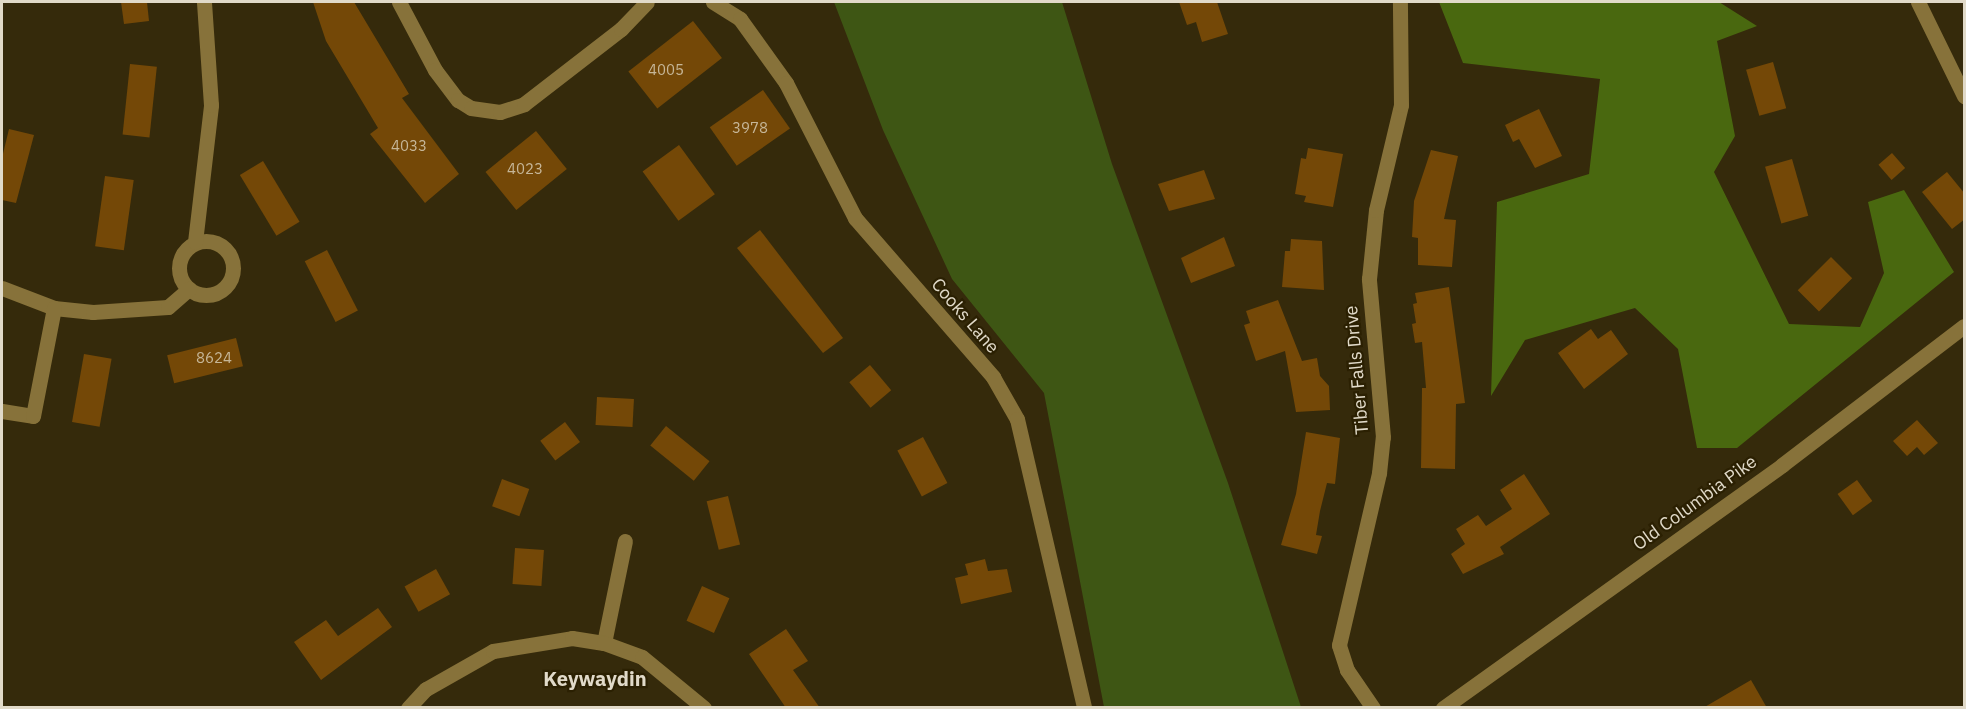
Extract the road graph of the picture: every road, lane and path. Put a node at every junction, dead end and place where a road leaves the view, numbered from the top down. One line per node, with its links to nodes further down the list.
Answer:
1 (204, 2): 10 (street)
2 (399, 2): 3 (street)
3 (647, 2)
4 (712, 2): 20 (street, Cooks Lane)
5 (1389, 2): 8 (street)
6 (1400, 2): 8 (street, Tiber Falls Drive)
7 (1918, 2): 9 (street)
8 (1400, 19): 21 (street, Tiber Falls Drive)
9 (1965, 96)
10 (195, 242): 12 (street); 12 (street)
11 (2, 288): 13 (street)
12 (189, 289): 13 (street)
13 (54, 308): 15 (street)
14 (1965, 326): 22 (street, Old Columbia Pike)
15 (2, 411)
16 (625, 541): 17 (street)
17 (604, 643): 18 (street); 19 (street)
18 (408, 708)
19 (704, 708)
20 (1084, 708)
21 (1373, 708)
22 (1443, 708)

